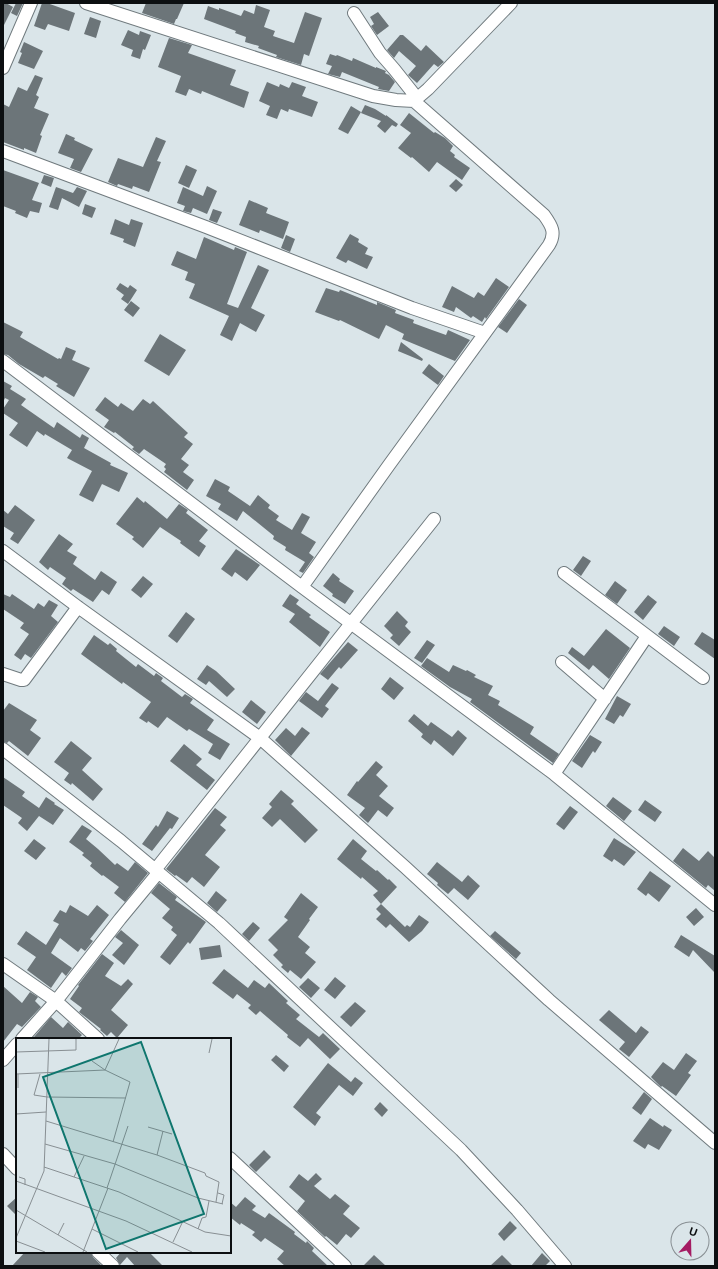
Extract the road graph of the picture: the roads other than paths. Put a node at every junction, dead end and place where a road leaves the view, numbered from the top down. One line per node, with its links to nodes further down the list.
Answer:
1 (31, 3): 5 (street)
2 (86, 3): 6 (street)
3 (511, 3): 6 (street)
4 (354, 13): 6 (street)
5 (3, 68)
6 (415, 100): 8 (street)
7 (3, 151): 8 (street)
8 (485, 333): 13 (street)
9 (3, 361): 13 (street)
10 (434, 519): 15 (street)
11 (3, 550): 14 (street)
12 (564, 573): 16 (street)
13 (302, 587): 15 (street)
14 (78, 607): 18 (street); 21 (street)
15 (351, 622): 21 (street); 23 (street)
16 (647, 636): 19 (street); 20 (street)
17 (562, 662): 20 (street)
18 (3, 674)
19 (703, 678)
20 (605, 699): 23 (street)
21 (260, 738): 24 (street); 32 (street)
22 (3, 749): 24 (street)
23 (554, 774): 25 (street)
24 (156, 872): 27 (street); 39 (street)
25 (715, 905)
26 (3, 964): 27 (street)
27 (56, 1001): 28 (street); 29 (street)
28 (23, 1038)
29 (97, 1038)
30 (16, 1045): 31 (street)
31 (3, 1060)
32 (715, 1144)
33 (3, 1154): 35 (street)
34 (231, 1159): 38 (street)
35 (16, 1168)
36 (99, 1253): 37 (street)
37 (113, 1266)
38 (345, 1266)
39 (565, 1266)

